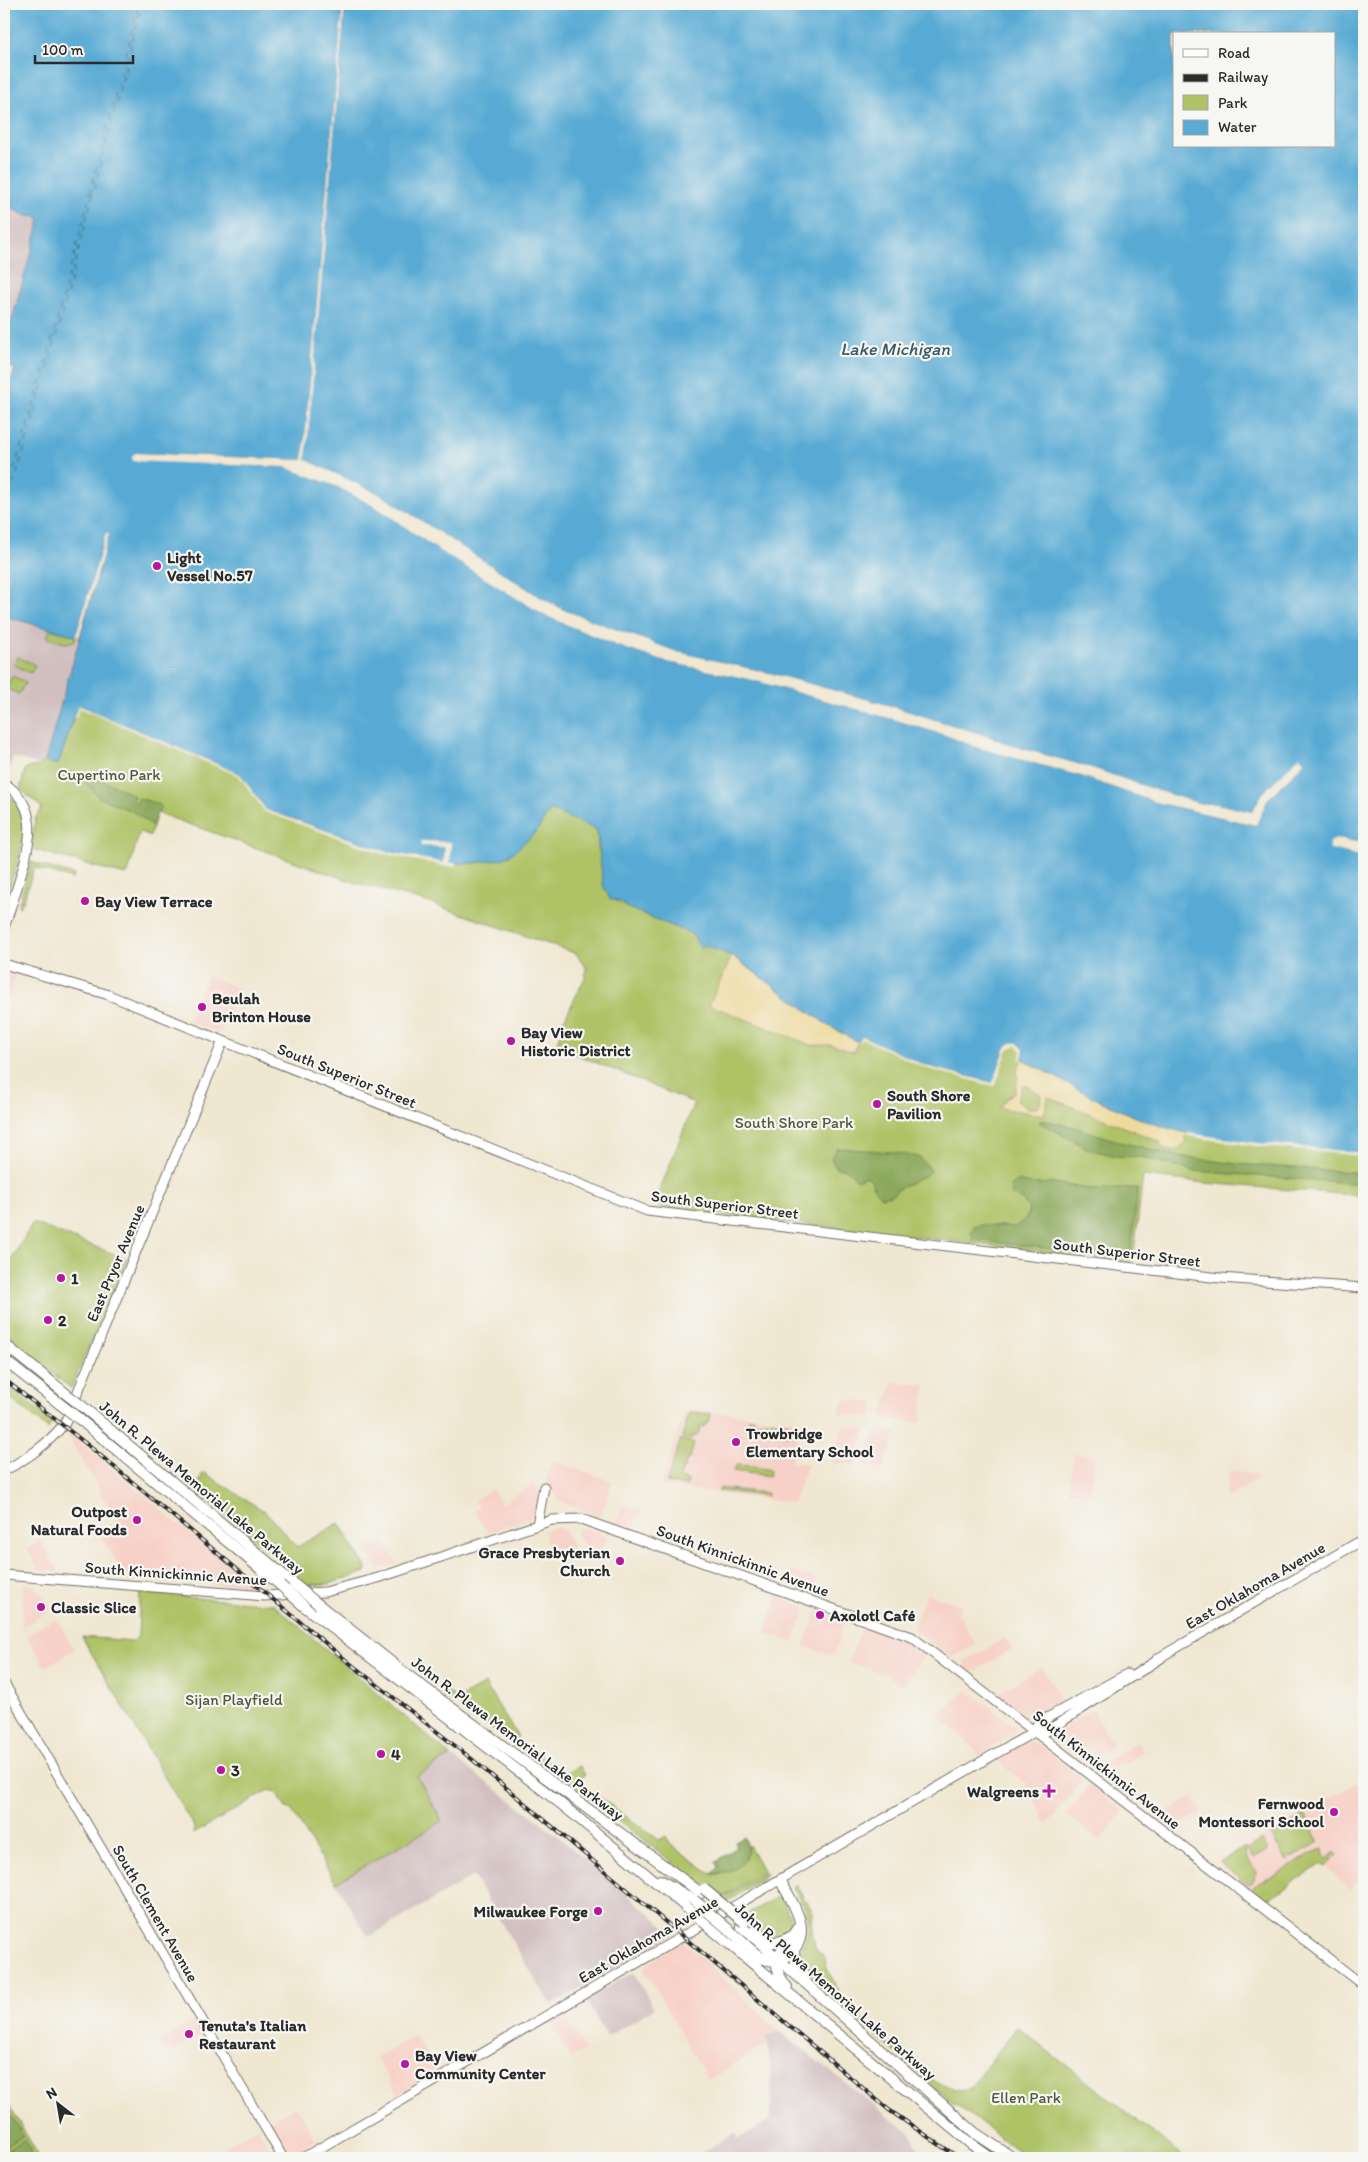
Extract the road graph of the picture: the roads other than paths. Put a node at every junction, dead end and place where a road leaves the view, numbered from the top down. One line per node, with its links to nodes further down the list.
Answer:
1 (4, 782): 2 (street)
2 (4, 928)
3 (4, 964): 4 (street, South Superior Street)
4 (223, 1041): 5 (street, South Superior Street); 8 (street, East Pryor Avenue)
5 (1364, 1288)
6 (4, 1344): 16 (main road, John R. Plewa Memorial Lake Parkway, bridge)
7 (4, 1360): 16 (main road, John R. Plewa Memorial Lake Parkway, bridge)
8 (4, 1471)
9 (544, 1487): 10 (street)
10 (537, 1525): 12 (street, South Kinnickinnic Avenue); 14 (street, South Kinnickinnic Avenue)
11 (1364, 1539): 14 (street, East Oklahoma Avenue)
12 (4, 1575)
13 (4, 1683): 25 (street, South Clement Avenue)
14 (1034, 1732): 15 (street, East Oklahoma Avenue); 22 (street, South Kinnickinnic Avenue)
15 (780, 1880): 17 (main road); 26 (street, East Oklahoma Avenue)
16 (696, 1898): 18 (main road, John R. Plewa Memorial Lake Parkway); 18 (main road, John R. Plewa Memorial Lake Parkway, bridge)
17 (800, 1924): 19 (main road); 20 (main road)
18 (737, 1931): 19 (main road); 21 (main road, John R. Plewa Memorial Lake Parkway); 23 (main road, John R. Plewa Memorial Lake Parkway)
19 (793, 1936): 21 (main road)
20 (794, 1948): 21 (main road); 24 (main road)
21 (778, 1959): 23 (main road); 24 (main road, John R. Plewa Memorial Lake Parkway)
22 (1364, 1986)
23 (794, 1998): 27 (main road, John R. Plewa Memorial Lake Parkway)
24 (871, 2041): 28 (main road, John R. Plewa Memorial Lake Parkway)
25 (283, 2158)
26 (303, 2158)
27 (991, 2158)
28 (1012, 2158)

